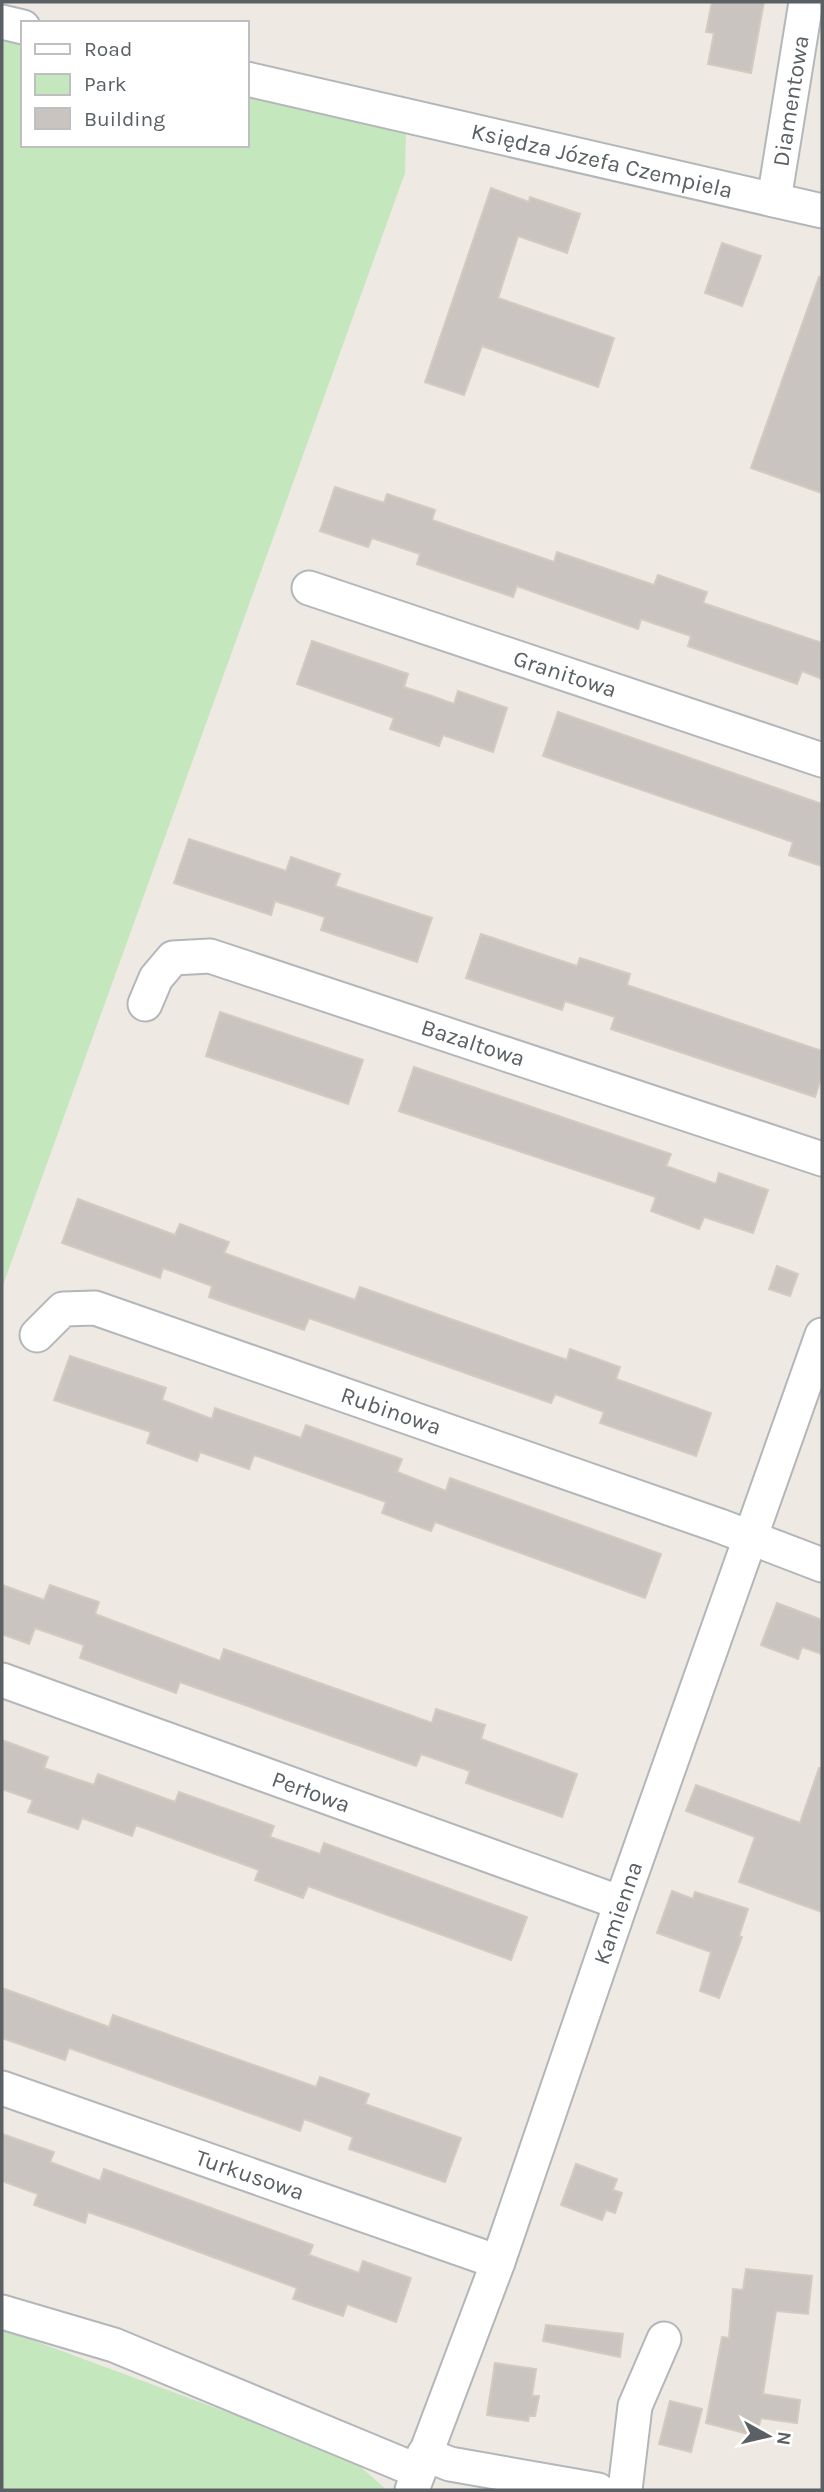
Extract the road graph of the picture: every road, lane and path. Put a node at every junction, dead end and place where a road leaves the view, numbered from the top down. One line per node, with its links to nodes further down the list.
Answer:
1 (806, 2): 5 (street, Diamentowa)
2 (2, 22): 3 (street)
3 (21, 27)
4 (248, 79): 5 (street, Księdza Józefa Czempiela)
5 (774, 200): 6 (street, Księdza Józefa Czempiela)
6 (822, 211)
7 (309, 588): 8 (street, Granitowa)
8 (822, 760)
9 (145, 1004): 10 (street, Bazaltowa)
10 (822, 1159)
11 (37, 1335): 13 (street, Rubinowa)
12 (822, 1335): 13 (street, Kamienna)
13 (750, 1540): 14 (street, Rubinowa); 16 (street, Kamienna)
14 (822, 1565)
15 (2, 1680): 16 (street, Perłowa)
16 (621, 1903): 18 (street, Kamienna)
17 (2, 2088): 18 (street, Turkusowa)
18 (498, 2262): 21 (street, Kamienna)
19 (2, 2312): 21 (street)
20 (664, 2340): 23 (street)
21 (418, 2472): 22 (street)
22 (598, 2490)
23 (625, 2490)

